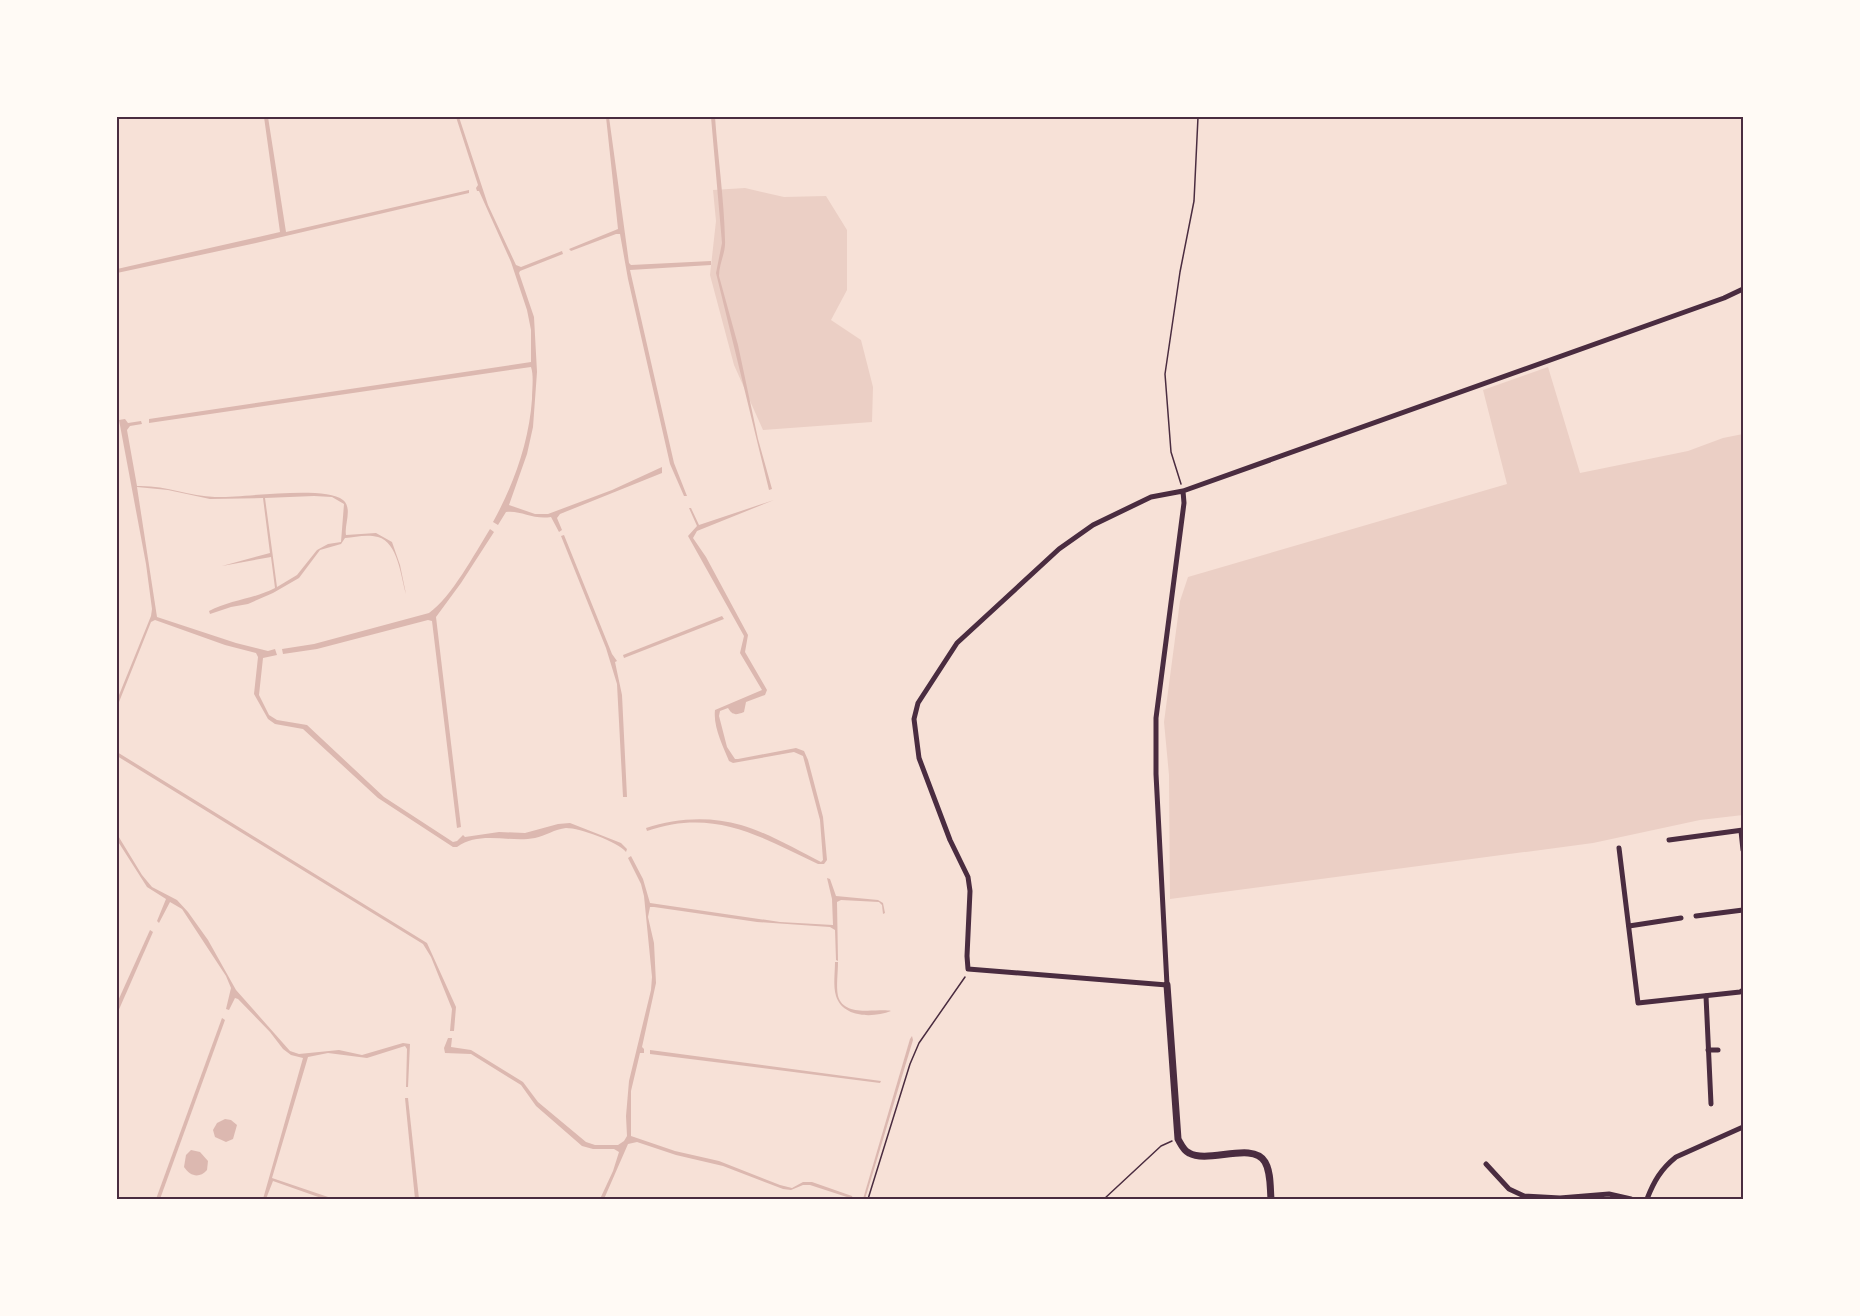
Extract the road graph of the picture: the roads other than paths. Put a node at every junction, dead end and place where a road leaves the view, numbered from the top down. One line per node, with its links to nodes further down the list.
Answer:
1 (1743, 289): 2 (street)
2 (1183, 491): 11 (street); 11 (street)
3 (1742, 830): 4 (street); 6 (street)
4 (1669, 840)
5 (1619, 848): 10 (street)
6 (1743, 850)
7 (1743, 910): 8 (street)
8 (1696, 916)
9 (1681, 918): 10 (street)
10 (1629, 926): 13 (street)
11 (1167, 985): 20 (street)
12 (1743, 990): 13 (street)
13 (1706, 996): 14 (street)
14 (1708, 1050): 15 (street); 16 (street)
15 (1718, 1050)
16 (1711, 1104)
17 (1743, 1127): 23 (street)
18 (1486, 1164): 19 (street)
19 (1515, 1192): 21 (street); 22 (street)
20 (1271, 1199)
21 (1510, 1199)
22 (1631, 1199)
23 (1647, 1199)

